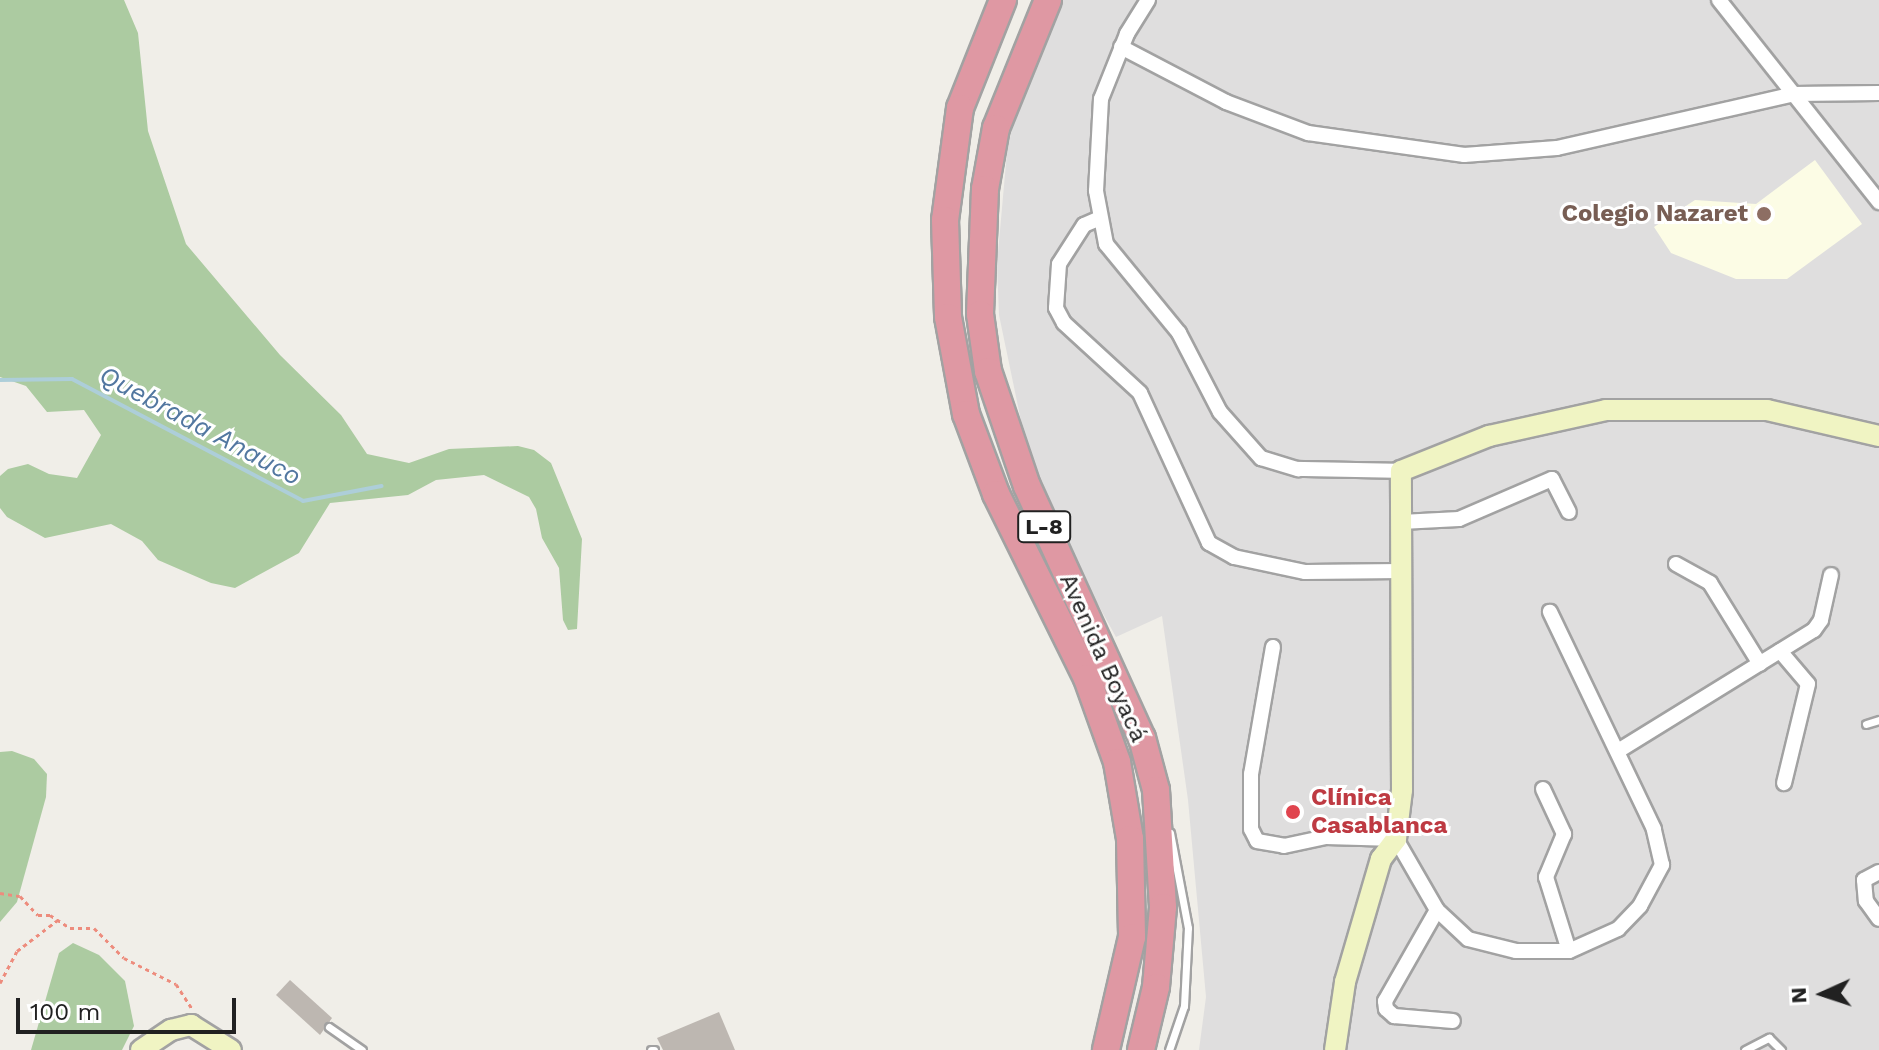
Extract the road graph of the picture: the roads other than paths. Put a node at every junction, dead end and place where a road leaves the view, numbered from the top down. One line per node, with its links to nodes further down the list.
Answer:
1 (1003, 0): 37 (highway, Avenida Boyacá / L-8)
2 (1048, 0): 26 (highway, Avenida Boyacá / L-8)
3 (1148, 0): 5 (street)
4 (1719, 0): 7 (street)
5 (1121, 47): 7 (street); 9 (street)
6 (1879, 93): 7 (street)
7 (1794, 94): 8 (street)
8 (1879, 202)
9 (1098, 219): 11 (street); 15 (street)
10 (1879, 436): 11 (main road)
11 (1401, 471): 13 (main road)
12 (1569, 512): 13 (street)
13 (1401, 522): 15 (main road)
14 (1676, 564): 20 (street)
15 (1401, 571): 27 (main road)
16 (1831, 575): 19 (street)
17 (1550, 612): 23 (street)
18 (1273, 647): 27 (street)
19 (1780, 651): 20 (street); 24 (street)
20 (1760, 664): 23 (street)
21 (1879, 720): 22 (lane)
22 (1866, 724)
23 (1618, 751): 31 (street)
24 (1784, 783)
25 (1543, 789): 31 (street)
26 (1156, 790): 38 (highway, Avenida Boyacá / L-8); 39 (lane)
27 (1396, 839): 29 (street); 40 (main road)
28 (1879, 872): 30 (street)
29 (1437, 910): 31 (street); 32 (street)
30 (1879, 919)
31 (1569, 951)
32 (1453, 1021)
33 (329, 1027): 36 (lane)
34 (141, 1050): 35 (main road)
35 (231, 1050)
36 (362, 1050)
37 (1106, 1050)
38 (1141, 1050)
39 (1169, 1050)
40 (1335, 1050)
41 (1745, 1050): 42 (lane)
42 (1781, 1050)

